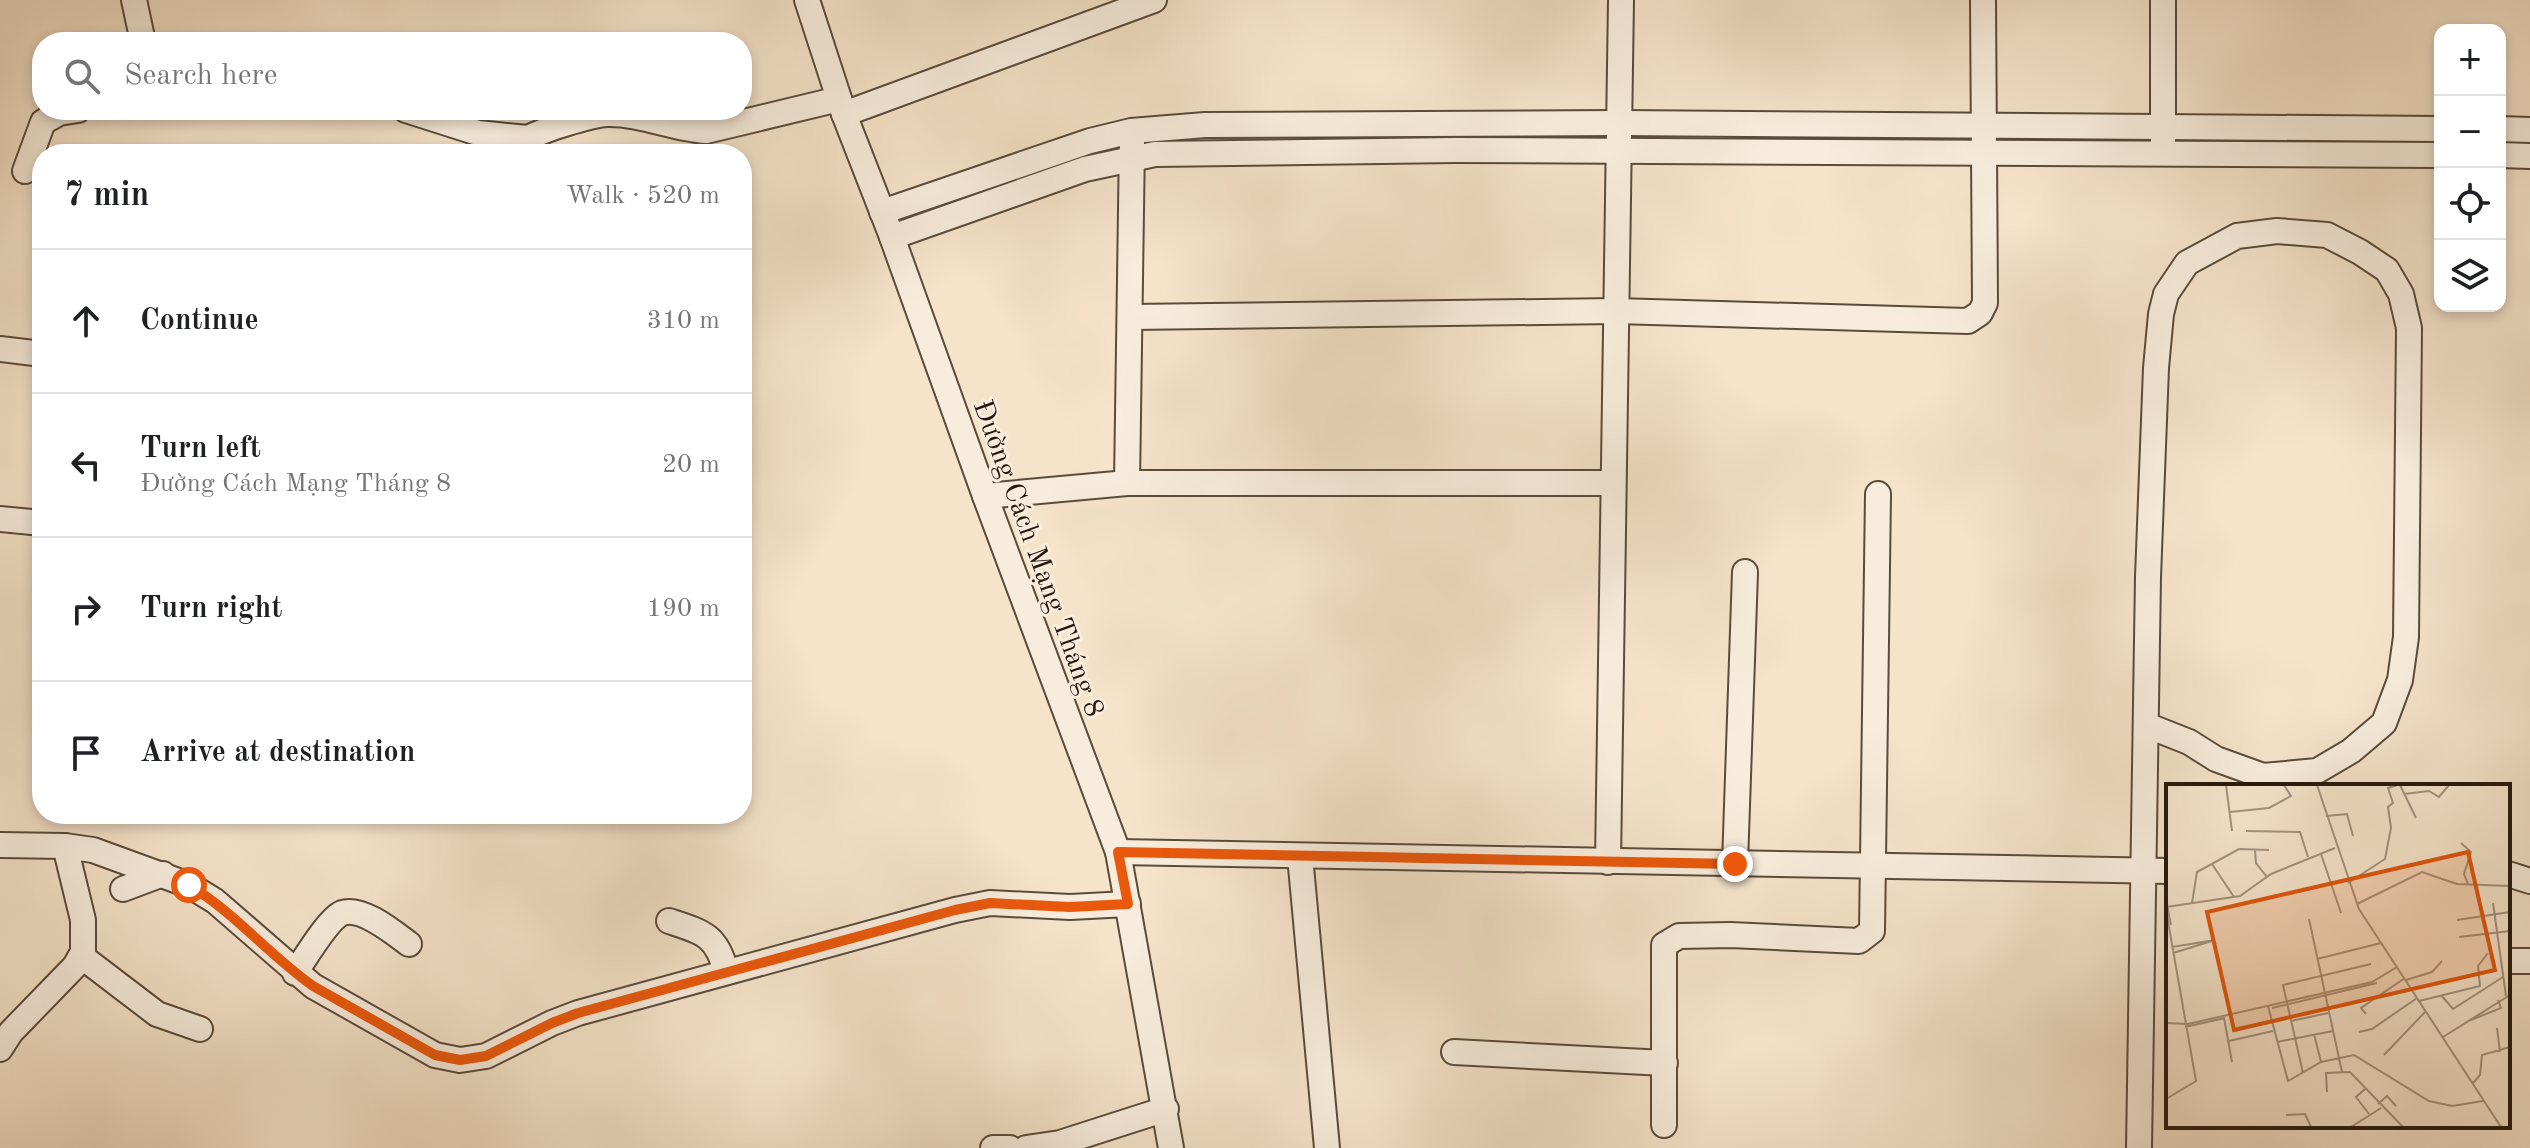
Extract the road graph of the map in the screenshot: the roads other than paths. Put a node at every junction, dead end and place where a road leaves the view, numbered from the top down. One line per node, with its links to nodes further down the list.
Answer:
1 (134, 0): 7 (street)
2 (807, 0): 8 (street, Đường Cách Mạng Tháng 8)
3 (1154, 0): 8 (street)
4 (1621, 0): 13 (street)
5 (1983, 0): 15 (street)
6 (2163, 0): 16 (street)
7 (141, 32)
8 (841, 106): 12 (street); 34 (street, Đường Cách Mạng Tháng 8)
9 (47, 120): 22 (street)
10 (437, 120): 21 (street)
11 (580, 120): 21 (street)
12 (641, 120)
13 (1619, 123): 14 (street); 15 (street); 25 (street)
14 (1456, 124): 20 (street); 24 (street)
15 (1982, 126): 16 (street); 27 (street)
16 (2163, 127): 17 (street); 28 (street)
17 (2434, 129)
18 (2506, 129): 19 (street)
19 (2530, 130)
20 (1131, 131): 32 (street); 34 (street)
21 (528, 138): 23 (street)
22 (35, 144)
23 (521, 144)
24 (1455, 150): 25 (street); 32 (street)
25 (1618, 151): 27 (street); 36 (street)
26 (32, 152): 33 (street)
27 (1984, 153): 28 (street); 36 (street)
28 (2163, 153): 29 (street)
29 (2434, 155)
30 (2506, 155): 31 (street)
31 (2530, 156)
32 (1133, 157): 35 (street); 37 (street)
33 (25, 171)
34 (882, 212): 35 (street, Đường Cách Mạng Tháng 8)
35 (892, 237): 43 (street, Đường Cách Mạng Tháng 8)
36 (1616, 311): 37 (street); 41 (street)
37 (1130, 317): 40 (street)
38 (0, 349): 39 (street)
39 (32, 353)
40 (1127, 483): 41 (street); 43 (street)
41 (1613, 483): 52 (street)
42 (1878, 494): 54 (street)
43 (985, 496): 50 (street, Đường Cách Mạng Tháng 8)
44 (0, 519): 45 (street)
45 (32, 522)
46 (1745, 572): 53 (street)
47 (2146, 725): 47 (street); 55 (street)
48 (0, 845): 49 (street)
49 (65, 846): 57 (street); 62 (street)
50 (1118, 852): 51 (street); 59 (street, Đường Cách Mạng Tháng 8)
51 (1300, 856): 52 (street); 76 (street)
52 (1608, 862): 53 (street)
53 (1735, 864): 54 (street)
54 (1873, 866): 55 (street); 68 (street)
55 (2142, 871): 56 (street); 77 (street)
56 (2166, 871)
57 (163, 874): 58 (street); 64 (street)
58 (123, 889)
59 (1128, 904): 63 (street); 69 (street, Đường Cách Mạng Tháng 8)
60 (669, 921): 63 (street)
61 (409, 944): 64 (street)
62 (81, 956): 65 (street); 66 (street)
63 (726, 972): 64 (street)
64 (295, 973)
65 (200, 1029)
66 (0, 1049)
67 (1454, 1052): 68 (street)
68 (1665, 1063): 70 (street)
69 (1166, 1109): 74 (street); 75 (street, Đường Cách Mạng Tháng 8)
70 (1664, 1125)
71 (993, 1148): 72 (street)
72 (1010, 1148)
73 (1026, 1148): 74 (street)
74 (1038, 1148)
75 (1171, 1148)
76 (1327, 1148)
77 (2139, 1148)

